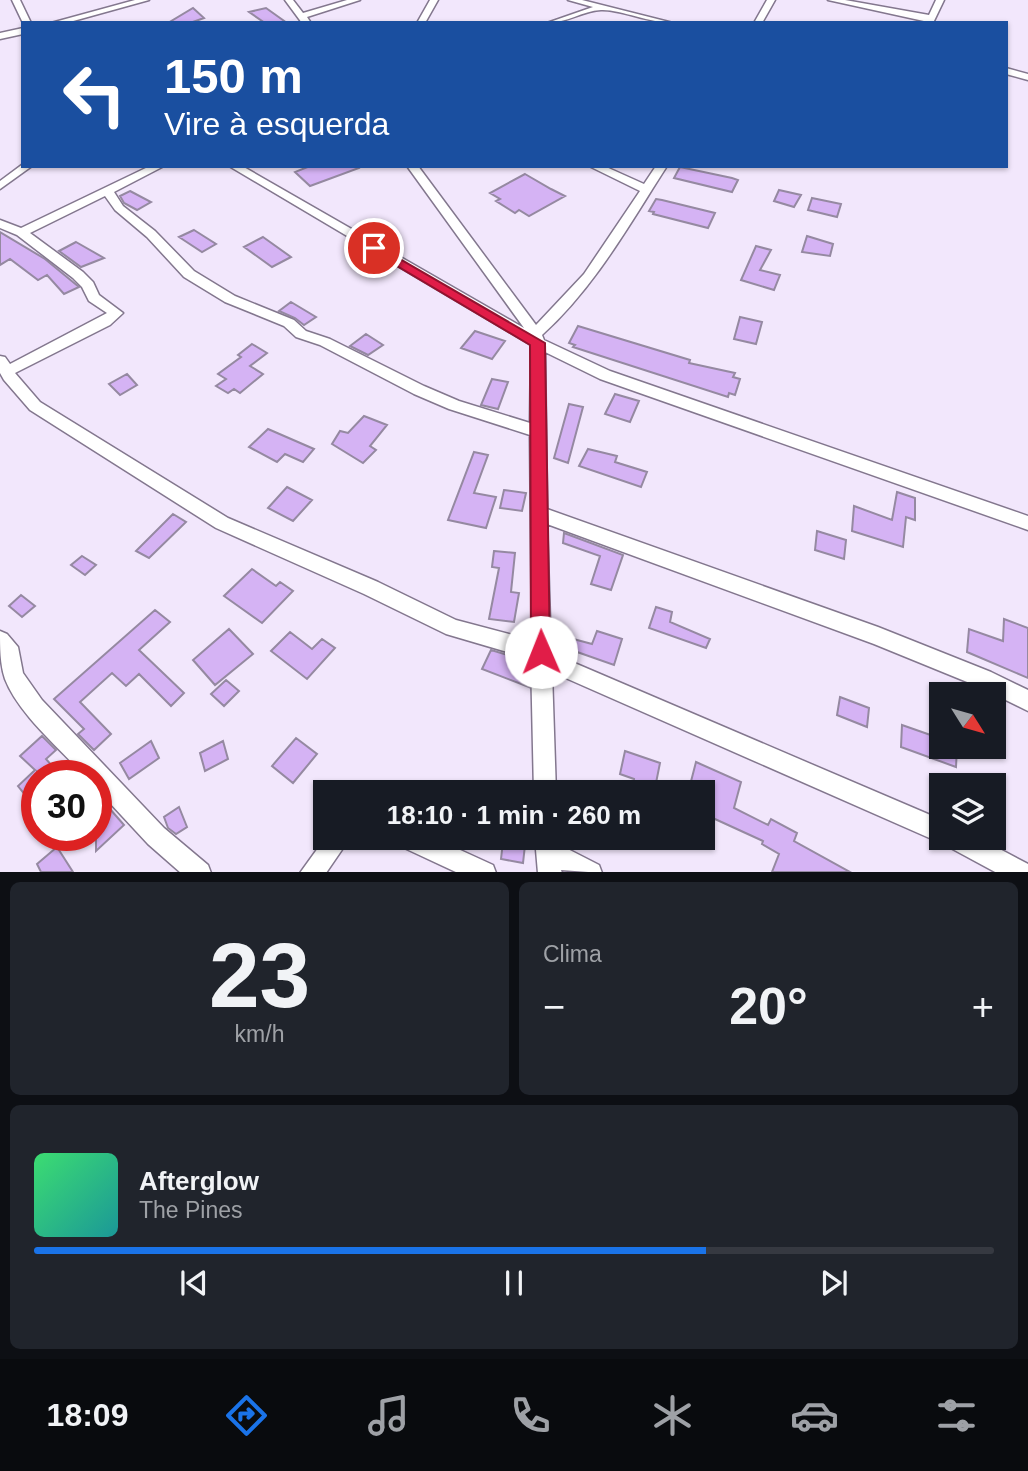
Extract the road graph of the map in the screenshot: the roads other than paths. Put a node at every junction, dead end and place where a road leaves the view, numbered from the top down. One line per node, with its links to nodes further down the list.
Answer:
1 (16, 0): 15 (street)
2 (145, 0): 16 (street)
3 (289, 0): 13 (street)
4 (356, 0): 13 (street)
5 (434, 0): 17 (street)
6 (572, 0): 12 (street)
7 (615, 0): 12 (street)
8 (771, 0): 20 (street)
9 (832, 0): 11 (street)
10 (940, 0): 14 (street)
11 (844, 1): 14 (street)
12 (601, 7): 18 (street); 19 (street)
13 (304, 19)
14 (930, 20)
15 (26, 21)
16 (63, 21)
17 (422, 21)
18 (557, 21)
19 (660, 21)
20 (759, 21)
21 (21, 31): 22 (street)
22 (0, 36)
23 (1008, 72): 24 (street)
24 (1028, 77)
25 (24, 168): 31 (street)
26 (155, 168): 33 (street)
27 (238, 168): 36 (street)
28 (413, 168): 36 (street)
29 (599, 168): 32 (street)
30 (661, 168): 32 (street)
31 (0, 186)
32 (646, 189): 36 (street)
33 (108, 192): 35 (street); 38 (street)
34 (0, 224): 35 (street)
35 (21, 232): 37 (street)
36 (536, 338): 38 (street); 40 (street)
37 (4, 365): 42 (street)
38 (537, 431): 39 (street)
39 (538, 513): 42 (street); 43 (street)
40 (1028, 523)
41 (0, 640): 50 (street)
42 (541, 655): 44 (street); 45 (street)
43 (1028, 701)
44 (545, 780)
45 (929, 826)
46 (329, 850): 51 (street)
47 (434, 850): 52 (street)
48 (978, 850): 54 (street)
49 (548, 854): 53 (street)
50 (199, 872)
51 (312, 872)
52 (483, 872)
53 (589, 872)
54 (1020, 872)

